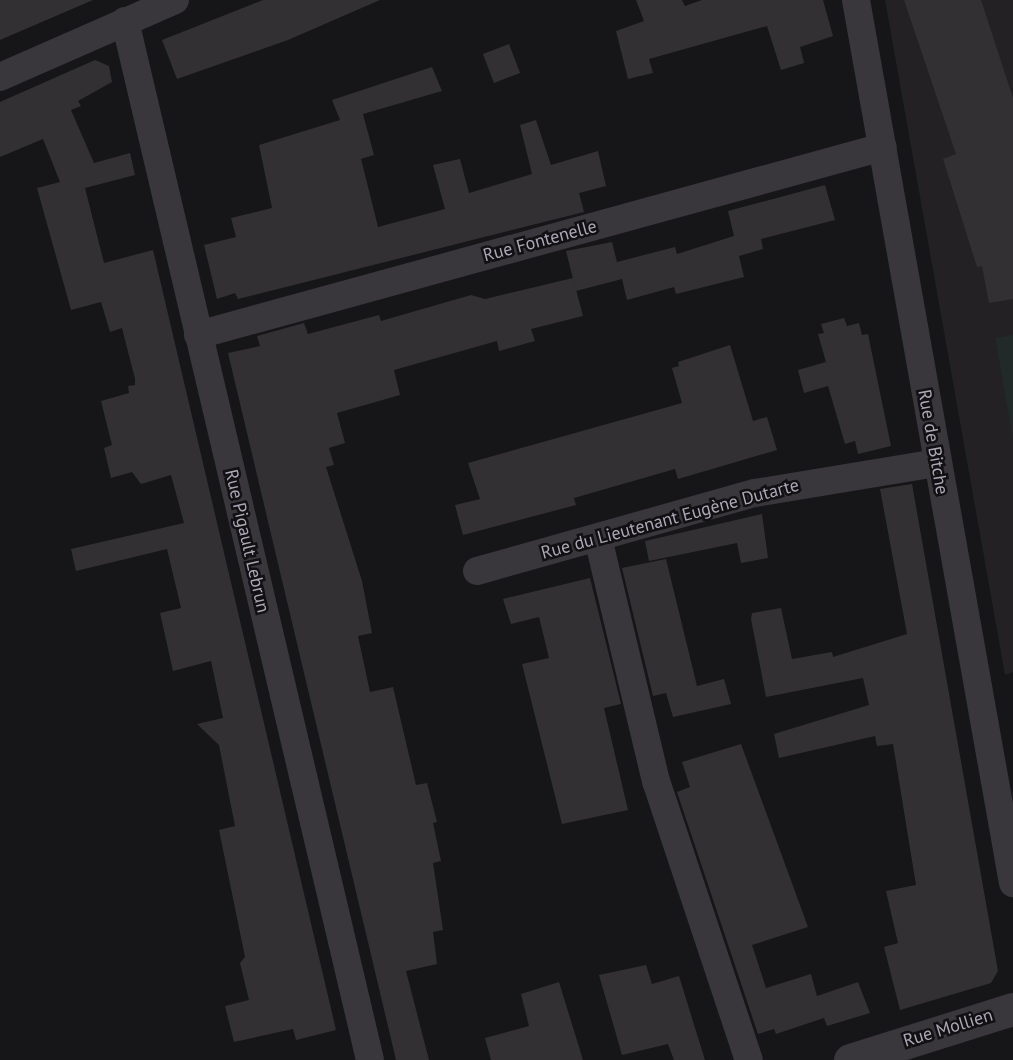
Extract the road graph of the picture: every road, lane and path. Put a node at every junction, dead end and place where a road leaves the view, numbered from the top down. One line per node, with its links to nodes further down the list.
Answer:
1 (175, 0): 3 (street)
2 (856, 0): 5 (street, Rue de Bitche)
3 (125, 21): 4 (street); 6 (street, Rue Pigault Lebrun)
4 (0, 77)
5 (883, 147): 6 (street, Rue Fontenelle); 7 (street, Rue de Bitche)
6 (198, 335): 12 (street, Rue Pigault Lebrun)
7 (937, 464): 8 (street, Rue du Lieutenant Eugène Dutarte); 10 (street, Rue de Bitche)
8 (598, 538): 9 (street, Rue du Lieutenant Eugène Dutarte); 13 (street)
9 (477, 571)
10 (1013, 883)
11 (1013, 1009): 14 (street, Rue Mollien)
12 (370, 1060)
13 (749, 1060)
14 (850, 1060)

